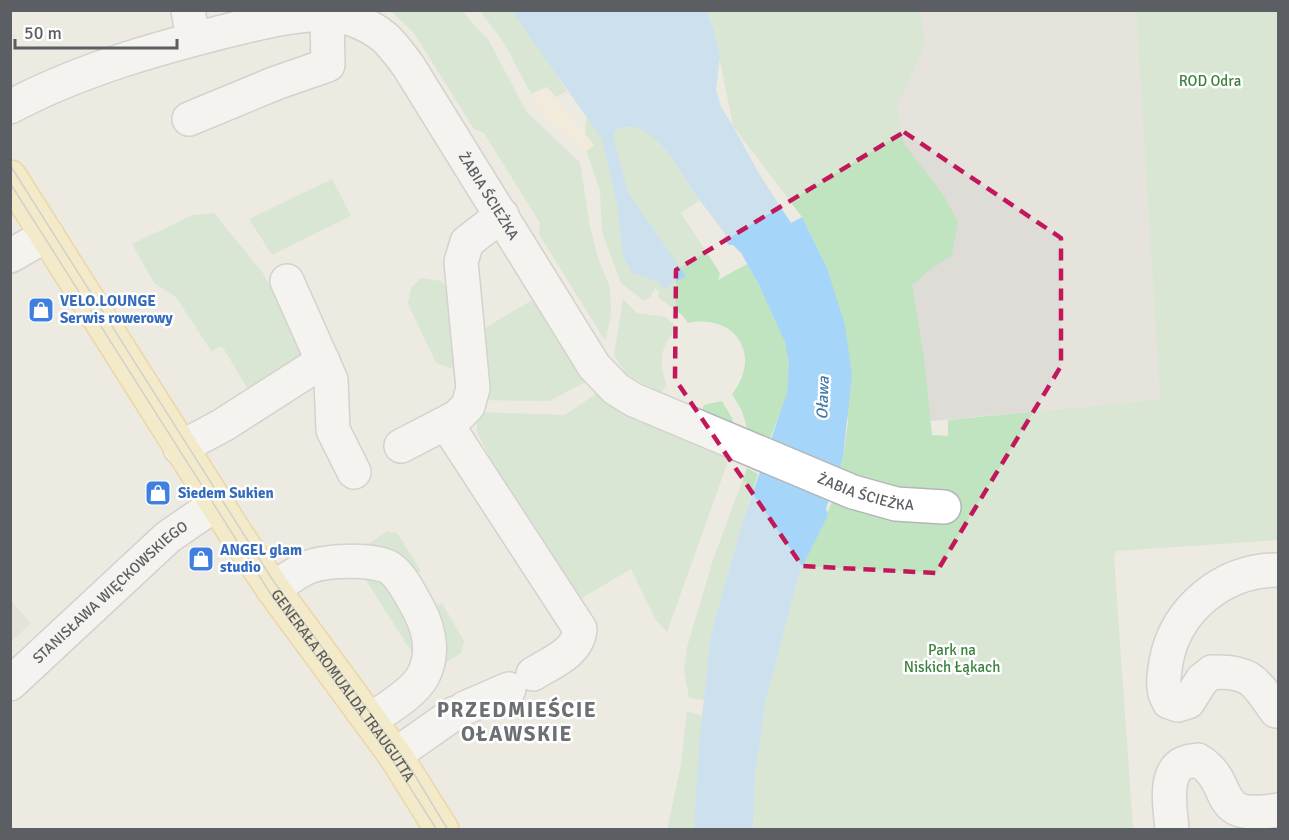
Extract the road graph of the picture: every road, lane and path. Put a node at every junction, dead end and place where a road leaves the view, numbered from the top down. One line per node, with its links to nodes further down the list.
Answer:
1 (327, 16): 2 (street, ŻABIA ŚCIEŻKA); 4 (street); 6 (street, ŻABIA ŚCIEŻKA)
2 (190, 25): 3 (street, ŻABIA ŚCIEŻKA)
3 (10, 107)
4 (189, 119)
5 (11, 180): 7 (main road, GENERAŁA ROMUALDA TRAUGUTTA)
6 (501, 215): 11 (street); 16 (street, ŻABIA ŚCIEŻKA)
7 (47, 235): 8 (street); 13 (main road, GENERAŁA ROMUALDA TRAUGUTTA)
8 (10, 256)
9 (287, 281): 10 (street)
10 (323, 361): 13 (street); 14 (street)
11 (446, 423): 12 (street); 22 (street)
12 (401, 446)
13 (180, 448): 15 (main road, GENERAŁA ROMUALDA TRAUGUTTA)
14 (354, 472)
15 (216, 504): 18 (main road, GENERAŁA ROMUALDA TRAUGUTTA); 19 (street, STANISŁAWA WIĘCKOWSKIEGO)
16 (944, 507)
17 (1278, 570): 21 (street)
18 (273, 589): 20 (main road, GENERAŁA ROMUALDA TRAUGUTTA); 20 (street)
19 (10, 684)
20 (370, 720): 22 (main road, GENERAŁA ROMUALDA TRAUGUTTA)
21 (1278, 723)
22 (395, 755): 24 (main road, GENERAŁA ROMUALDA TRAUGUTTA)
23 (1278, 810): 25 (street)
24 (442, 830)
25 (1172, 830)

